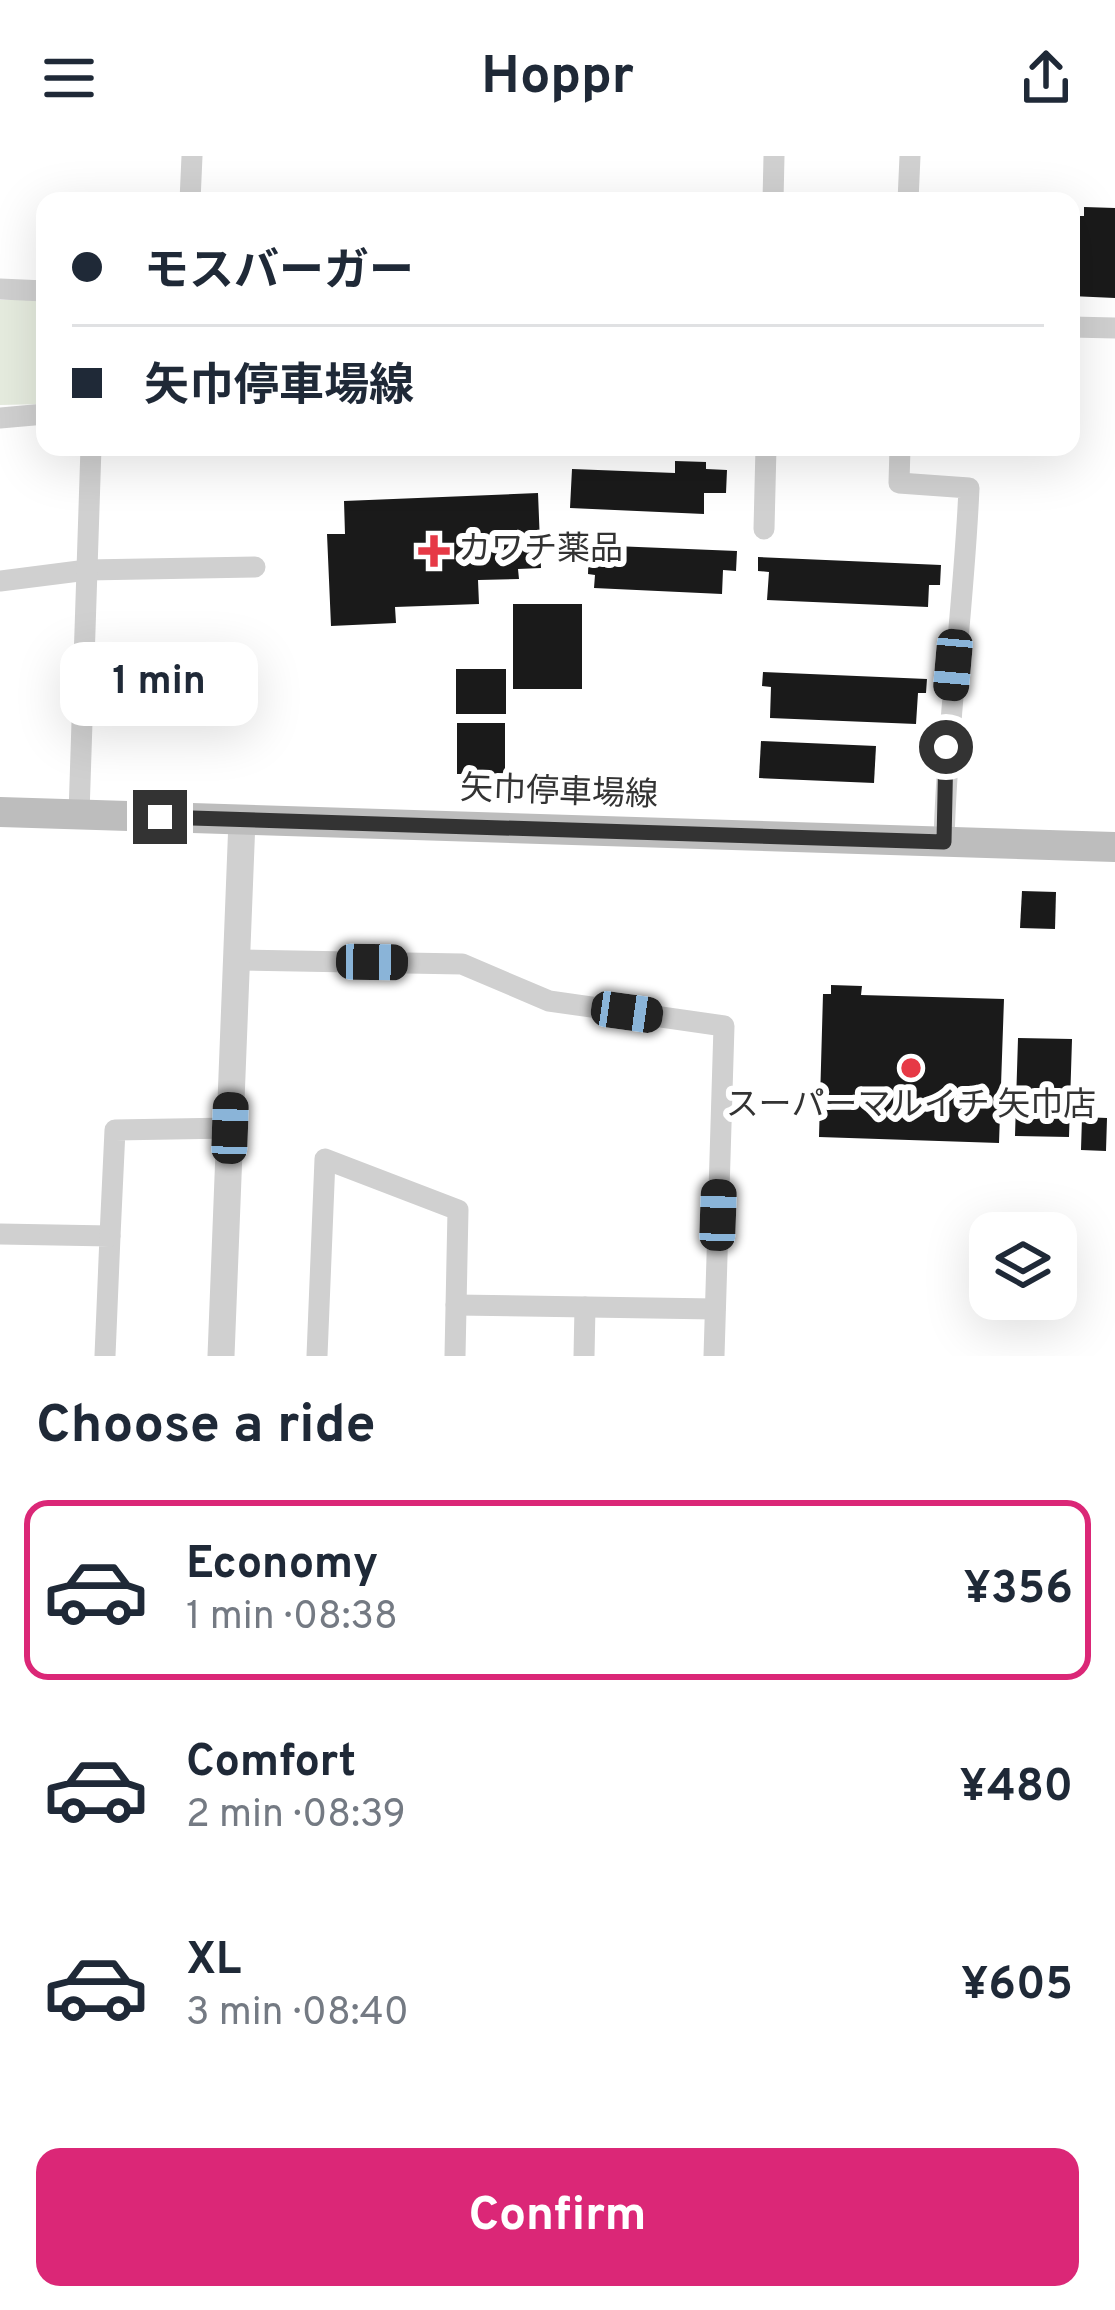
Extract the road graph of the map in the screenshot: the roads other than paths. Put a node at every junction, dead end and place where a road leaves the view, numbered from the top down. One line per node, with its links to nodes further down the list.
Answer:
1 (192, 156): 4 (street)
2 (774, 156): 5 (street)
3 (910, 156): 6 (street)
4 (190, 192)
5 (773, 192)
6 (908, 192)
7 (0, 289): 8 (street)
8 (36, 291)
9 (1080, 327): 10 (street)
10 (1115, 328)
11 (36, 415): 12 (street)
12 (0, 418)
13 (91, 456): 18 (street)
14 (766, 456): 16 (street)
15 (900, 456): 23 (street)
16 (764, 529)
17 (255, 568): 18 (street)
18 (87, 570): 19 (street); 21 (street)
19 (0, 581)
20 (0, 812): 21 (main road, 矢巾停車場線)
21 (79, 814): 22 (main road, 矢巾停車場線)
22 (242, 820): 23 (main road, 矢巾停車場線); 25 (street)
23 (944, 842): 24 (main road, 矢巾停車場線)
24 (1115, 847)
25 (238, 960): 26 (street); 31 (street)
26 (230, 1128): 28 (street); 33 (street)
27 (0, 1234): 28 (street)
28 (110, 1236): 32 (street)
29 (456, 1305): 30 (street); 34 (street); 35 (street)
30 (585, 1307): 31 (street); 36 (street)
31 (715, 1310): 37 (street)
32 (105, 1356)
33 (221, 1356)
34 (317, 1356)
35 (454, 1356)
36 (584, 1356)
37 (714, 1356)

